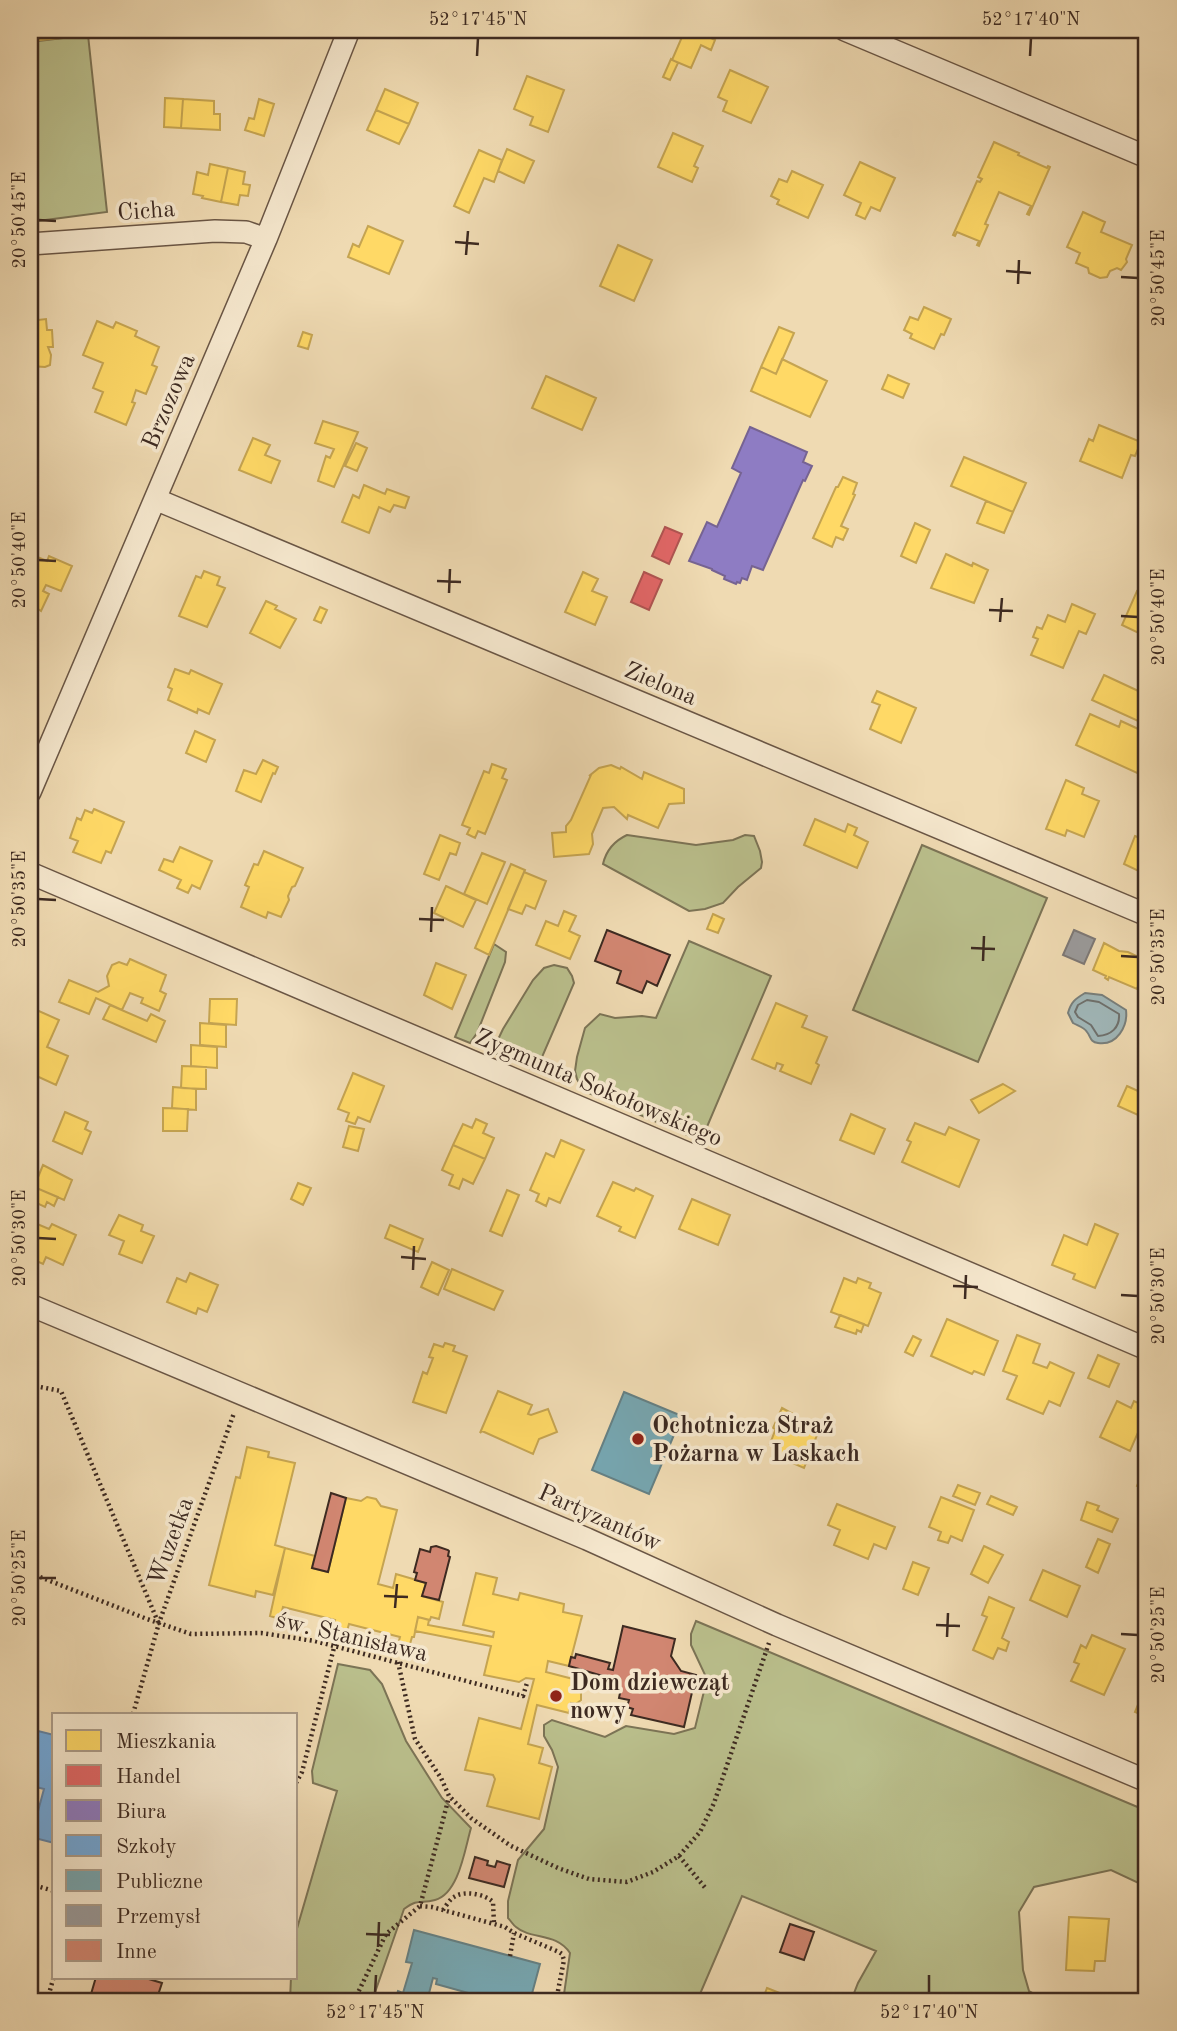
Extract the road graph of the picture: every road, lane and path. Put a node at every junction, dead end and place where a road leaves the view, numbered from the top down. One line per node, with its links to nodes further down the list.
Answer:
1 (349, 30): 4 (street, Brzozowa)
2 (845, 30): 3 (street)
3 (1147, 157)
4 (266, 239): 5 (street, Cicha); 6 (street, Brzozowa)
5 (30, 244)
6 (155, 499): 7 (street, Brzozowa); 9 (street, Zielona)
7 (30, 792)
8 (30, 873): 11 (street, Zygmunta Sokołowskiego)
9 (1147, 915)
10 (30, 1305): 13 (street, Partyzantów)
11 (1147, 1349)
12 (30, 1385): 15 (path)
13 (241, 1394): 15 (path, Wuzetka); 16 (street, Partyzantów)
14 (30, 1573): 15 (path, św. Stanisława)
15 (159, 1623): 18 (path, św. Stanisława); 21 (path, Wuzetka)
16 (777, 1625): 23 (street, Partyzantów); 25 (path)
17 (337, 1636): 18 (path)
18 (334, 1646): 19 (path, św. Stanisława); 22 (path)
19 (398, 1662): 20 (path, św. Stanisława); 24 (path)
20 (527, 1684)
21 (133, 1713)
22 (298, 1779)
23 (1147, 1781)
24 (449, 1796): 25 (path); 29 (path)
25 (679, 1856): 28 (path)
26 (30, 1885): 27 (path)
27 (52, 1890)
28 (707, 1891)
29 (420, 1906): 30 (path); 36 (path)
30 (443, 1910): 31 (path); 31 (path)
31 (494, 1924): 32 (path)
32 (514, 1933): 33 (path); 37 (path)
33 (510, 1956)
34 (53, 1979): 35 (path)
35 (47, 2001)
36 (356, 2001)
37 (556, 2001)

